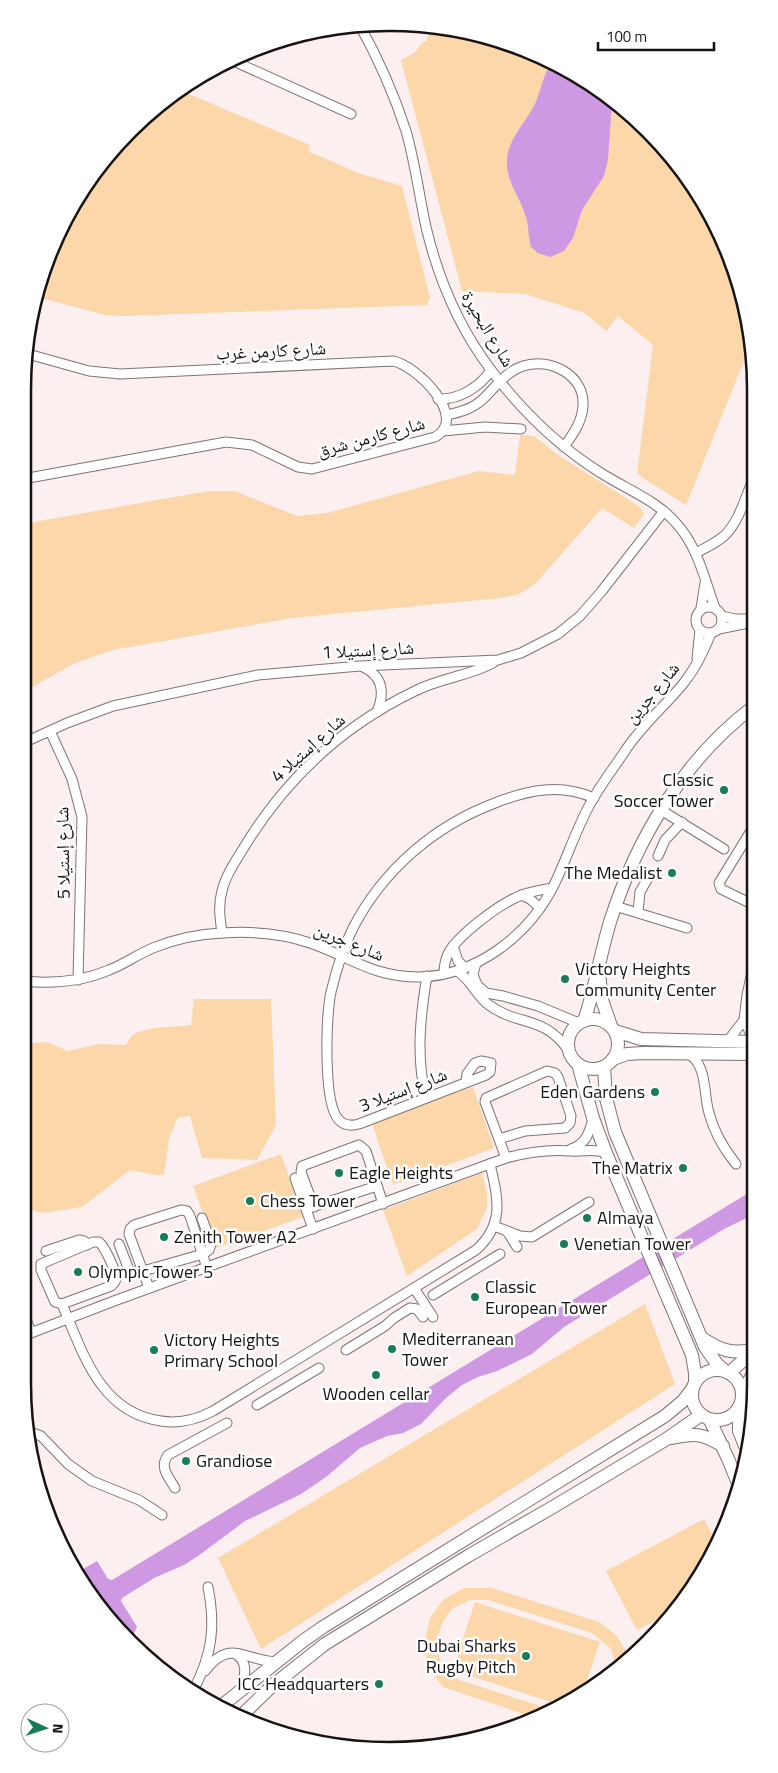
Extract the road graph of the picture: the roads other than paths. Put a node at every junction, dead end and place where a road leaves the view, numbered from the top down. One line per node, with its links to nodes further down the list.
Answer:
1 (363, 32): 5 (street, شارع البحيرة)
2 (240, 64): 3 (street)
3 (351, 114)
4 (33, 355): 7 (street, شارع كارمن غرب)
5 (491, 370): 6 (street, شارع البحيرة); 7 (street)
6 (500, 381): 8 (street, شارع كارمن شرق); 11 (street, شارع البحيرة); 11 (street, شارع كارمن شرق)
7 (438, 399): 8 (street, شارع كارمن غرب)
8 (447, 415): 10 (street, شارع كارمن شرق)
9 (521, 428): 10 (street)
10 (443, 431): 12 (street, شارع كارمن شرق)
11 (564, 447): 14 (street, شارع البحيرة)
12 (31, 477)
13 (747, 494): 15 (street)
14 (664, 511): 15 (street, شارع البحيرة); 24 (street, شارع إستيلا 1)
15 (696, 553): 16 (street, شارع البحيرة)
16 (704, 573): 17 (street, شارع البحيرة); 18 (street, شارع البحيرة)
17 (701, 608): 18 (street); 22 (street)
18 (715, 608): 19 (street)
19 (722, 616): 20 (street); 23 (street)
20 (747, 620)
21 (747, 623): 23 (street)
22 (700, 630): 23 (street); 26 (street, شارع جرين)
23 (715, 631): 26 (street, شارع جرين)
24 (498, 660): 25 (street, شارع إستيلا 1); 27 (street, شارع إستيلا 4)
25 (360, 666): 27 (street); 29 (street, شارع إستيلا 1)
26 (695, 666): 31 (street, شارع جرين)
27 (377, 712): 45 (street, شارع إستيلا 4)
28 (747, 713): 32 (main road)
29 (50, 731): 30 (street, شارع إستيلا 1); 53 (street, شارع إستيلا 5)
30 (31, 739)
31 (594, 798): 38 (street, شارع جرين); 47 (street)
32 (661, 810): 33 (street); 41 (main road)
33 (682, 822): 35 (street); 36 (street)
34 (747, 837): 40 (street)
35 (724, 848)
36 (658, 856)
37 (648, 878): 43 (street)
38 (552, 888): 39 (street); 42 (street, شارع جرين)
39 (521, 896): 42 (street); 46 (street)
40 (747, 902)
41 (615, 906): 43 (street); 48 (main road)
42 (540, 908): 49 (street, شارع جرين)
43 (638, 912): 44 (street)
44 (687, 928)
45 (222, 933): 47 (street, شارع جرين); 53 (street, شارع جرين)
46 (453, 946): 50 (street); 51 (street)
47 (342, 957): 52 (street, شارع جرين); 72 (street, شارع إستيلا 3)
48 (600, 957): 59 (main road); 61 (main road)
49 (476, 963): 50 (street, شارع جرين); 56 (street)
50 (461, 969): 51 (street, شارع جرين); 57 (street)
51 (444, 974): 52 (street, شارع جرين)
52 (427, 976): 72 (street)
53 (78, 980): 54 (street, شارع جرين)
54 (31, 982)
55 (747, 995): 58 (street)
56 (513, 998): 57 (street); 59 (street)
57 (508, 1014): 64 (street)
58 (744, 1020): 60 (street); 62 (street)
59 (582, 1022): 61 (main road); 64 (main road)
60 (747, 1027)
61 (613, 1029): 62 (main road); 68 (main road)
62 (727, 1042): 63 (main road)
63 (747, 1042)
64 (569, 1051): 69 (main road)
65 (687, 1053): 66 (main road); 68 (main road); 70 (street)
66 (718, 1054): 67 (main road); 70 (street)
67 (747, 1054)
68 (609, 1063): 69 (main road); 111 (main road)
69 (578, 1064): 73 (main road)
70 (703, 1075): 79 (street)
71 (466, 1082): 72 (street, شارع إستيلا 3)
72 (426, 1098)
73 (593, 1118): 75 (street); 76 (main road)
74 (499, 1139): 74 (street); 77 (street)
75 (566, 1150): 76 (street); 77 (street)
76 (606, 1153): 118 (main road)
77 (506, 1158): 78 (street)
78 (490, 1164): 83 (street); 86 (street)
79 (736, 1164)
80 (295, 1178): 84 (street)
81 (377, 1186): 83 (street); 84 (street); 84 (street)
82 (589, 1202): 88 (street)
83 (382, 1204): 87 (street)
84 (310, 1208): 87 (street)
85 (202, 1218): 93 (street)
86 (494, 1226): 88 (street); 97 (street)
87 (313, 1228): 95 (street)
88 (507, 1231): 91 (street)
89 (119, 1244): 96 (street)
90 (87, 1245): 92 (street); 99 (street); 104 (street)
91 (517, 1247)
92 (46, 1251)
93 (203, 1254): 95 (street); 96 (street); 96 (street)
94 (500, 1254): 98 (street)
95 (207, 1268): 100 (street)
96 (143, 1272): 100 (street)
97 (440, 1272): 98 (street); 101 (street)
98 (448, 1286): 102 (street)
99 (109, 1287): 103 (street); 104 (street)
100 (149, 1288): 103 (street)
101 (414, 1288): 105 (street); 107 (street)
102 (432, 1295)
103 (114, 1301): 108 (street)
104 (62, 1304): 108 (street)
105 (384, 1306): 109 (street); 117 (street)
106 (423, 1317): 109 (street)
107 (433, 1317)
108 (68, 1318): 110 (street); 124 (street)
109 (393, 1320): 112 (street)
110 (31, 1332)
111 (701, 1338): 113 (main road); 116 (main road)
112 (346, 1350)
113 (747, 1351)
114 (747, 1356): 116 (main road)
115 (319, 1368): 121 (street)
116 (727, 1372): 118 (main road); 120 (main road)
117 (261, 1382): 121 (street); 124 (street)
118 (693, 1385): 125 (main road); 135 (main road)
119 (747, 1386): 120 (main road)
120 (742, 1394): 123 (main road)
121 (271, 1397): 122 (street)
122 (257, 1405)
123 (739, 1408): 125 (main road); 130 (main road)
124 (204, 1416): 127 (street)
125 (706, 1418): 129 (main road); 131 (main road)
126 (227, 1423): 127 (street)
127 (212, 1431): 133 (street)
128 (34, 1434): 134 (street)
129 (664, 1440): 131 (main road); 136 (main road)
130 (742, 1440)
131 (722, 1446): 132 (main road)
132 (735, 1478)
133 (175, 1488)
134 (162, 1515)
135 (487, 1527): 136 (main road); 139 (main road)
136 (468, 1556): 144 (main road)
137 (208, 1587): 140 (street)
138 (235, 1653): 139 (street); 140 (street); 142 (street)
139 (275, 1662): 142 (main road)
140 (200, 1677): 141 (street)
141 (196, 1685)
142 (242, 1689): 143 (main road)
143 (226, 1702)
144 (245, 1712)

